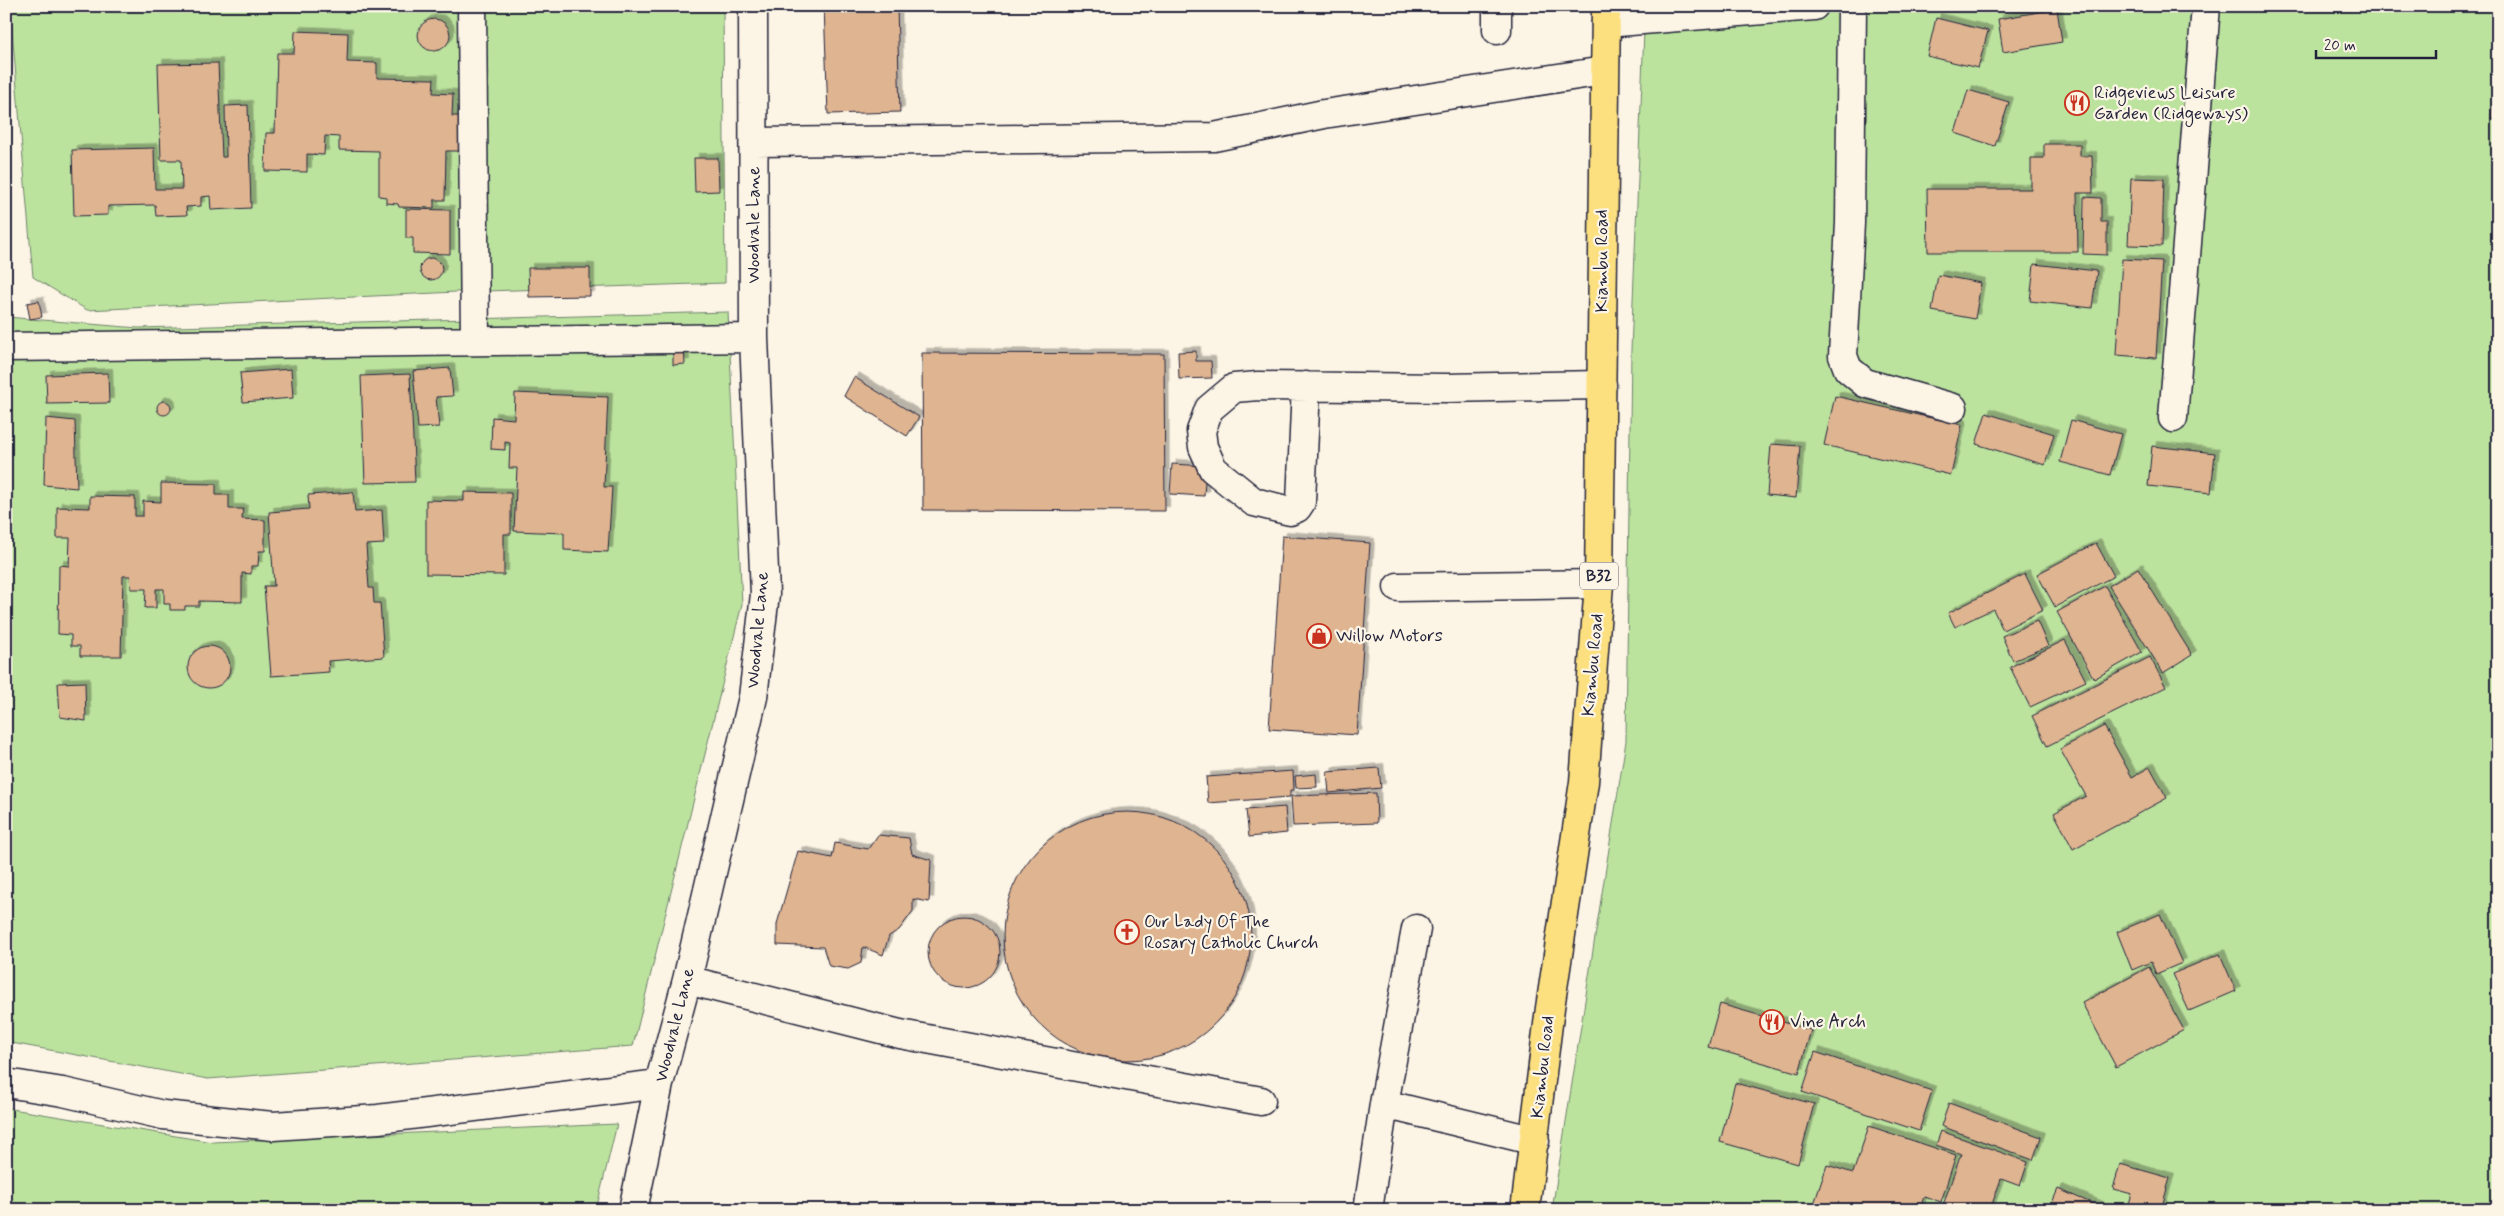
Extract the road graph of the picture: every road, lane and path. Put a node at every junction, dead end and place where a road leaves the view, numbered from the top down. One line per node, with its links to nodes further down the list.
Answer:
1 (472, 6): 12 (street)
2 (754, 6): 9 (street, Woodvale Lane)
3 (1814, 6): 6 (street)
4 (1852, 6): 16 (street)
5 (2206, 6): 17 (street)
6 (1746, 9): 7 (street)
7 (1606, 14): 8 (highway, Kiambu Road / B32)
8 (1604, 72): 9 (street); 14 (highway, Kiambu Road / B32)
9 (754, 142): 11 (street, Woodvale Lane)
10 (6, 338): 13 (street)
11 (754, 338): 12 (street); 21 (street, Woodvale Lane)
12 (475, 341): 13 (street)
13 (6, 347)
14 (1602, 385): 15 (street); 18 (highway, Kiambu Road / B32)
15 (1306, 386): 15 (street)
16 (1952, 408)
17 (2173, 418)
18 (1599, 584): 19 (street); 26 (highway, Kiambu Road / B32)
19 (1398, 587)
20 (1416, 930): 25 (street)
21 (686, 980): 23 (street, Woodvale Lane); 24 (street)
22 (6, 1083): 23 (street)
23 (659, 1084): 27 (street, Woodvale Lane)
24 (1261, 1101)
25 (1384, 1104): 26 (street); 28 (street)
26 (1535, 1141): 29 (highway, Kiambu Road / B32); 30 (highway, Kiambu Road / B32)
27 (632, 1210)
28 (1368, 1210)
29 (1510, 1210)
30 (1525, 1210)

